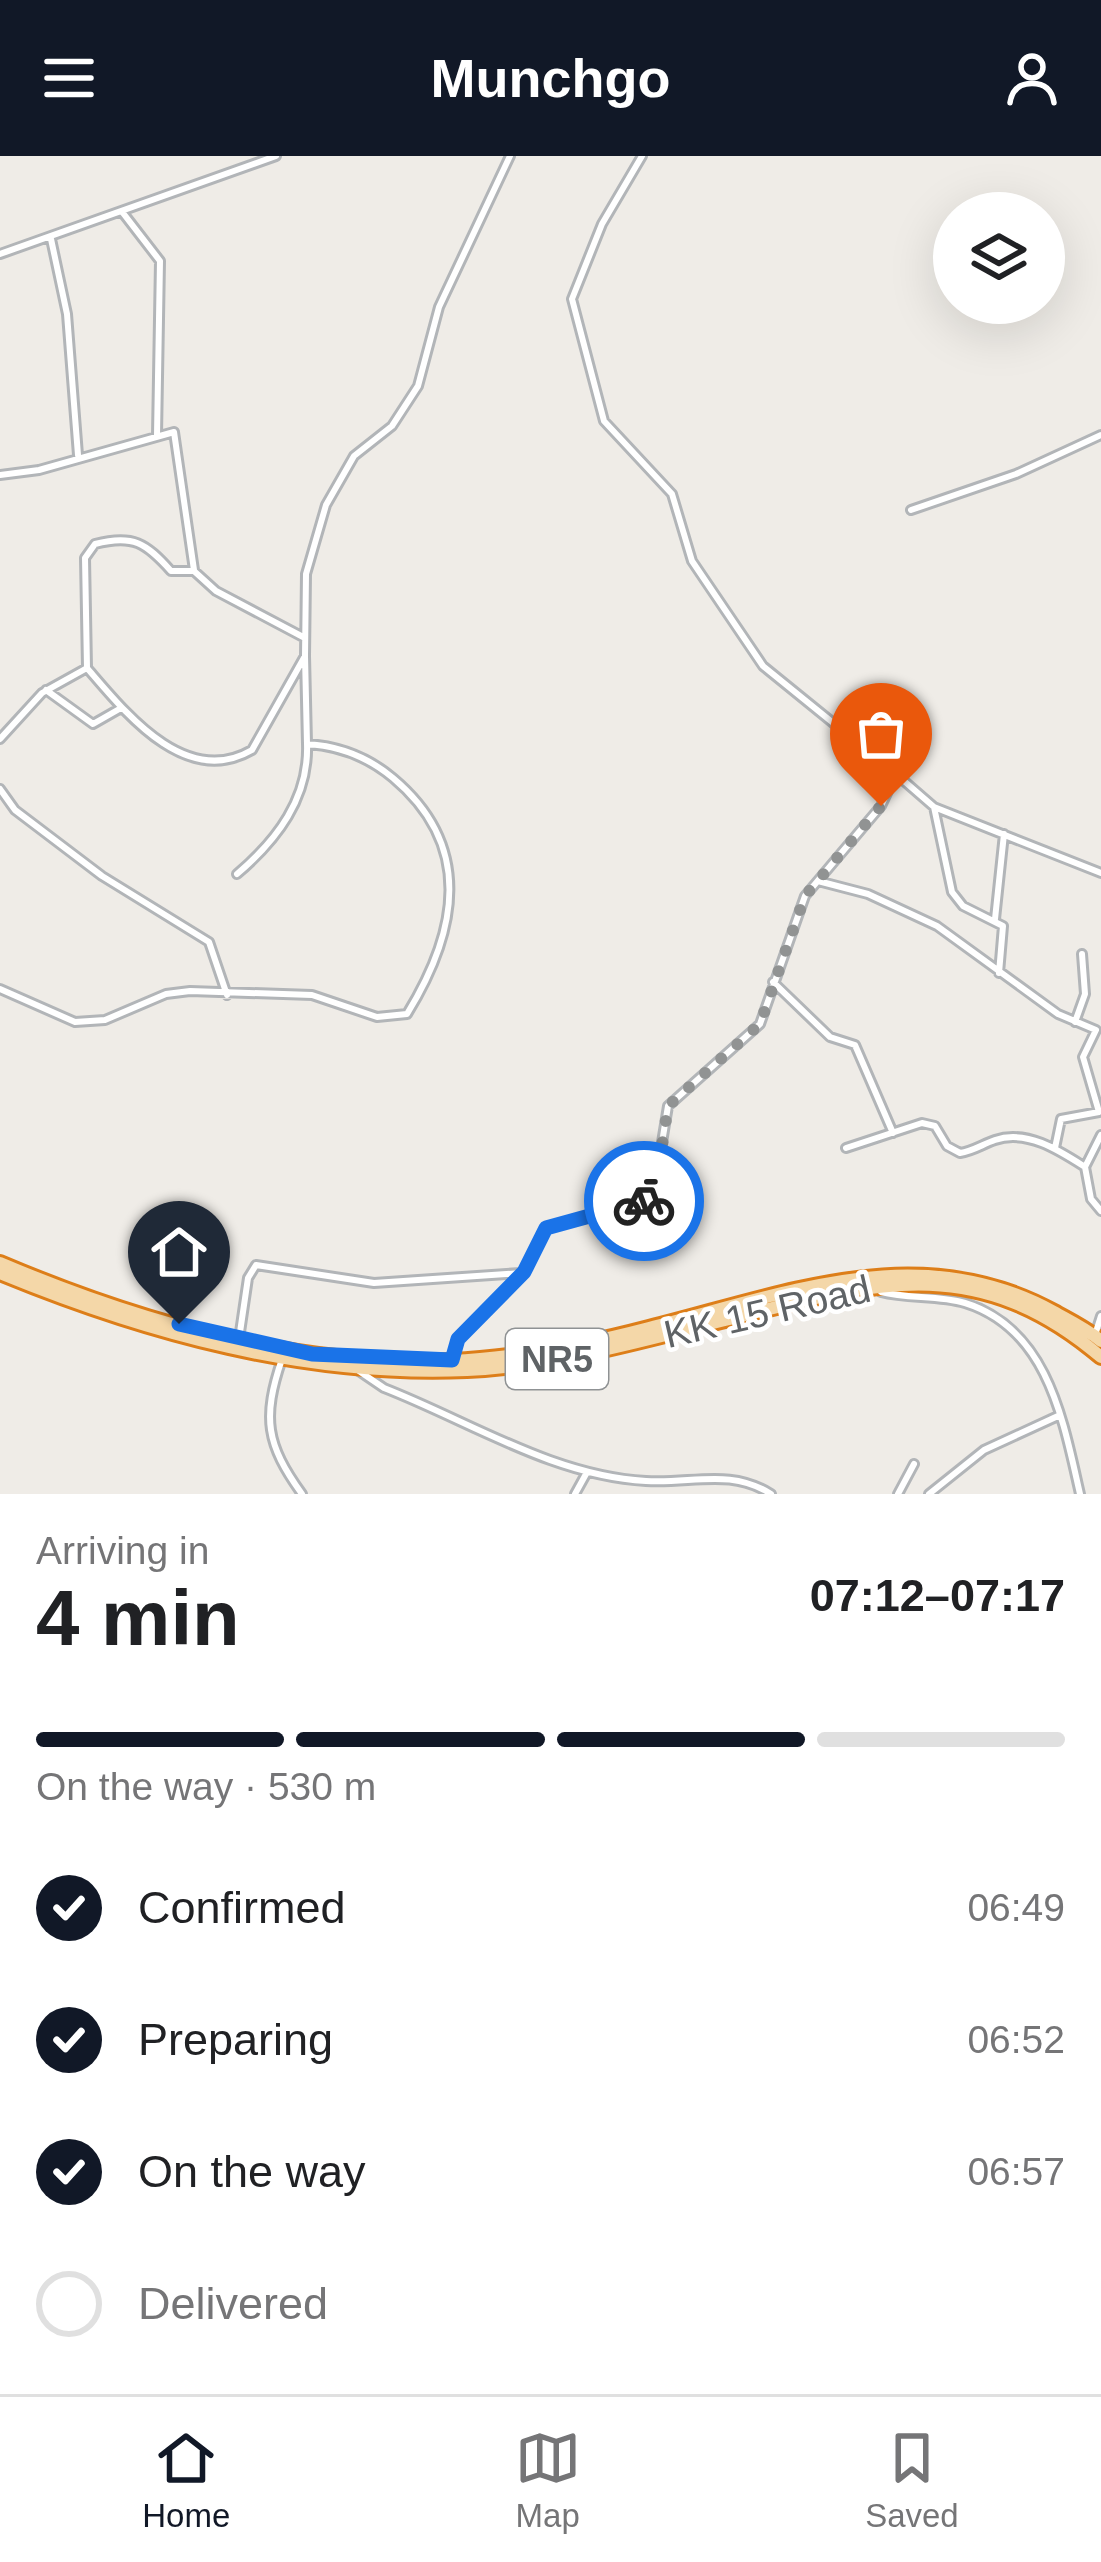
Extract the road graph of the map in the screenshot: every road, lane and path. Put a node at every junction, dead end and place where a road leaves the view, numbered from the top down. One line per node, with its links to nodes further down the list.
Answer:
1 (276, 156): 4 (street)
2 (510, 156): 13 (street)
3 (642, 156): 20 (street)
4 (123, 213): 5 (street); 7 (street)
5 (51, 238): 6 (street); 9 (street)
6 (0, 254)
7 (157, 435): 9 (street); 12 (street)
8 (1101, 435): 11 (street)
9 (78, 457): 10 (street)
10 (0, 475)
11 (911, 510)
12 (194, 571): 13 (street); 15 (street)
13 (305, 638): 14 (street)
14 (305, 656): 17 (street); 19 (street)
15 (87, 668): 16 (street); 17 (street)
16 (46, 690): 17 (street); 18 (street)
17 (121, 708)
18 (0, 739)
19 (307, 744): 25 (street); 32 (street)
20 (896, 774): 22 (street); 26 (street)
21 (0, 789): 32 (street)
22 (934, 807): 23 (street); 27 (street)
23 (1004, 834): 24 (street); 27 (street)
24 (1101, 872)
25 (237, 874)
26 (818, 881): 29 (street); 30 (street)
27 (995, 919): 29 (street)
28 (1082, 954): 33 (street)
29 (999, 973): 33 (street)
30 (773, 982): 34 (street); 41 (street)
31 (0, 989): 32 (street)
32 (227, 995)
33 (1075, 1022): 37 (street)
34 (893, 1133): 36 (street); 37 (street)
35 (1101, 1135): 38 (street)
36 (846, 1148)
37 (1055, 1148): 38 (street)
38 (1084, 1167): 39 (street)
39 (1101, 1211)
40 (0, 1263): 46 (highway, KK 15 Road / NR5)
41 (524, 1272): 46 (street); 49 (street)
42 (0, 1273): 46 (highway, KK 15 Road / NR5)
43 (867, 1286): 47 (highway, KK 15 Road / NR5); 50 (highway, KK 15 Road / NR5); 51 (street)
44 (1101, 1316): 45 (street)
45 (1098, 1338): 49 (highway, KK 15 Road / NR5)
46 (238, 1344): 48 (highway, KK 15 Road / NR5); 49 (highway, KK 15 Road / NR5)
47 (1101, 1357)
48 (282, 1359): 50 (highway, KK 15 Road / NR5); 55 (street)
49 (452, 1360)
50 (353, 1368): 53 (street)
51 (1058, 1415): 60 (street); 61 (street)
52 (914, 1464): 59 (street)
53 (586, 1474): 54 (street); 56 (street)
54 (640, 1481): 57 (street); 58 (street)
55 (302, 1494)
56 (575, 1494)
57 (641, 1494)
58 (771, 1494)
59 (898, 1494)
60 (929, 1494)
61 (1080, 1494)

